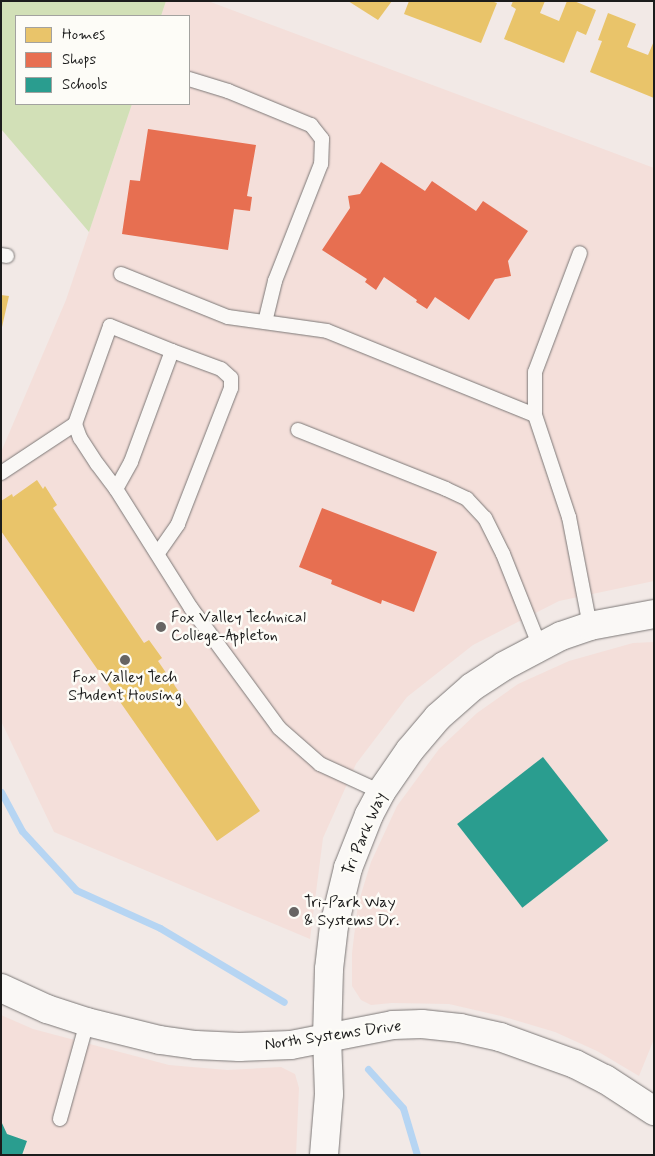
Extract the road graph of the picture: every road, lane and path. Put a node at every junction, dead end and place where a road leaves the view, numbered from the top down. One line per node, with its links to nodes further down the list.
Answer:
1 (190, 79): 4 (lane)
2 (580, 253): 6 (lane)
3 (121, 274): 4 (lane)
4 (265, 322): 6 (lane)
5 (172, 351): 7 (lane); 10 (lane); 11 (lane)
6 (535, 415): 13 (lane)
7 (75, 424): 9 (lane); 10 (lane)
8 (298, 430): 14 (lane)
9 (1, 473)
10 (116, 489): 11 (lane)
11 (158, 553): 15 (lane)
12 (654, 614): 13 (street, Tri Park Way)
13 (590, 626): 14 (street, Tri Park Way)
14 (540, 647): 15 (street, Tri Park Way)
15 (381, 792): 18 (street, Tri Park Way)
16 (1, 988): 17 (street, North Systems Drive)
17 (87, 1022): 18 (street, North Systems Drive); 20 (lane)
18 (327, 1037): 19 (street, North Systems Drive); 21 (street, Tri Park Way)
19 (654, 1111)
20 (60, 1119)
21 (324, 1154)

